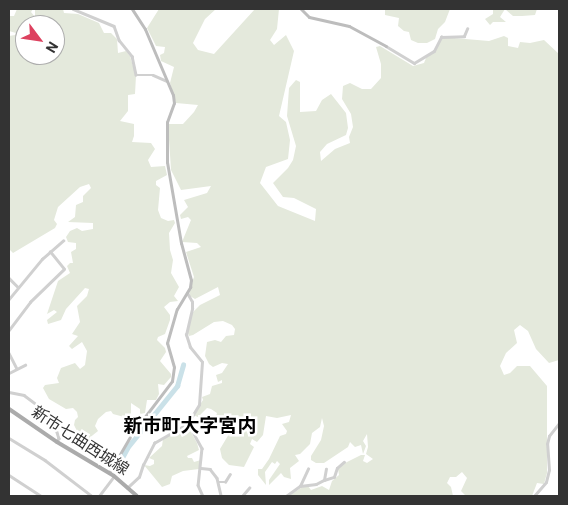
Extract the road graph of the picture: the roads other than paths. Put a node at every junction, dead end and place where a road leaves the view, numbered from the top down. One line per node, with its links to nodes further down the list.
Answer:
1 (73, 9): 6 (street)
2 (132, 9): 6 (street)
3 (301, 9): 5 (street)
4 (467, 29): 5 (street)
5 (386, 46)
6 (167, 81): 11 (street)
7 (63, 241): 8 (street)
8 (50, 252): 10 (street); 13 (street)
9 (9, 278): 10 (street)
10 (18, 287): 12 (street)
11 (187, 293): 20 (street); 28 (street)
12 (9, 299)
13 (9, 330)
14 (9, 353): 16 (street)
15 (25, 365): 16 (street)
16 (16, 368): 17 (street)
17 (9, 373)
18 (9, 392): 23 (street)
19 (9, 409): 23 (main road, 新市七曲西城線)
20 (188, 423): 25 (street); 35 (street)
21 (559, 423): 45 (street)
22 (9, 438): 38 (street)
23 (58, 442): 28 (main road, 新市七曲西城線)
24 (344, 462): 32 (street)
25 (201, 468): 33 (street); 41 (street)
26 (308, 469): 34 (street)
27 (326, 469): 32 (street)
28 (109, 473): 31 (main road, 新市七曲西城線)
29 (230, 474): 33 (street)
30 (9, 475): 37 (street)
31 (114, 476): 35 (main road, 新市七曲西城線); 39 (street)
32 (324, 480): 34 (street)
33 (218, 482): 42 (street)
34 (300, 486): 44 (street)
35 (127, 488): 40 (main road, 新市七曲西城線)
36 (249, 488): 43 (street)
37 (41, 496)
38 (92, 496)
39 (99, 496)
40 (137, 496)
41 (203, 496)
42 (221, 496)
43 (242, 496)
44 (286, 496)
45 (534, 496)

